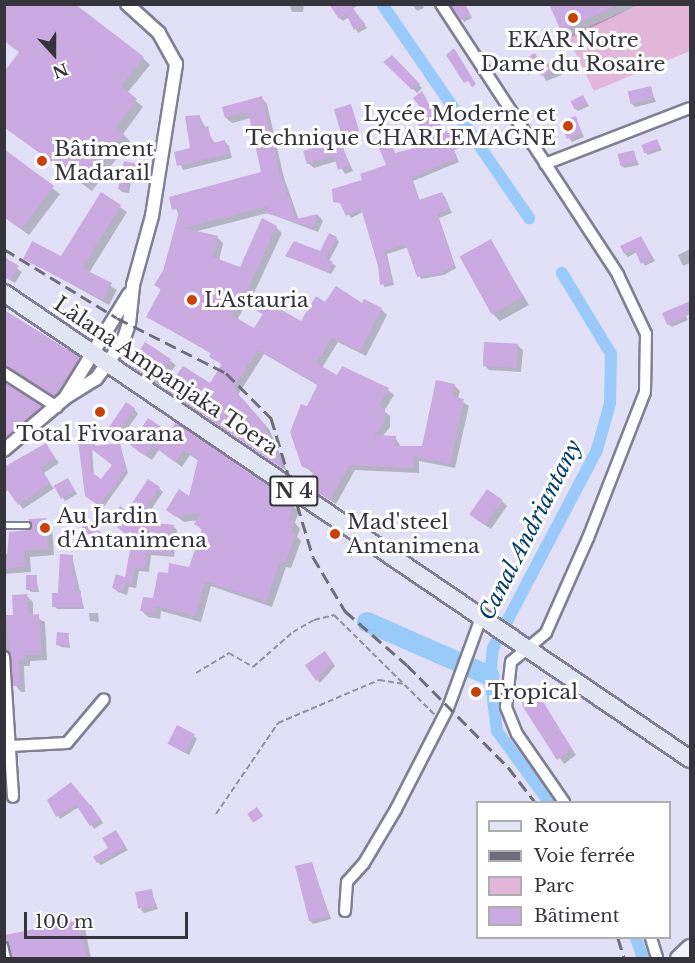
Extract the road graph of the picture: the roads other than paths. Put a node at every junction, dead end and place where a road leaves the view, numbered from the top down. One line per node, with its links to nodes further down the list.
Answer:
1 (127, 4): 5 (street)
2 (441, 4): 4 (street)
3 (690, 108): 4 (street)
4 (546, 164): 14 (street)
5 (133, 285): 7 (street); 7 (street)
6 (6, 297): 7 (main road, Làlana Ampanjaka Toera / N 4)
7 (101, 359): 9 (street); 13 (main road, Làlana Ampanjaka Toera / N 4)
8 (4, 373): 9 (street)
9 (61, 403): 10 (street)
10 (4, 450)
11 (4, 525): 12 (lane)
12 (27, 525)
13 (486, 621): 14 (main road, N 4); 21 (street)
14 (521, 645): 18 (main road, N 4); 20 (street)
15 (4, 657): 17 (street)
16 (104, 699): 17 (street)
17 (10, 746): 19 (street)
18 (690, 759)
19 (13, 797)
20 (563, 801)
21 (345, 911)
22 (651, 939): 26 (street)
23 (4, 945): 25 (lane)
24 (690, 946): 27 (main road)
25 (7, 958)
26 (657, 958)
27 (678, 958)

